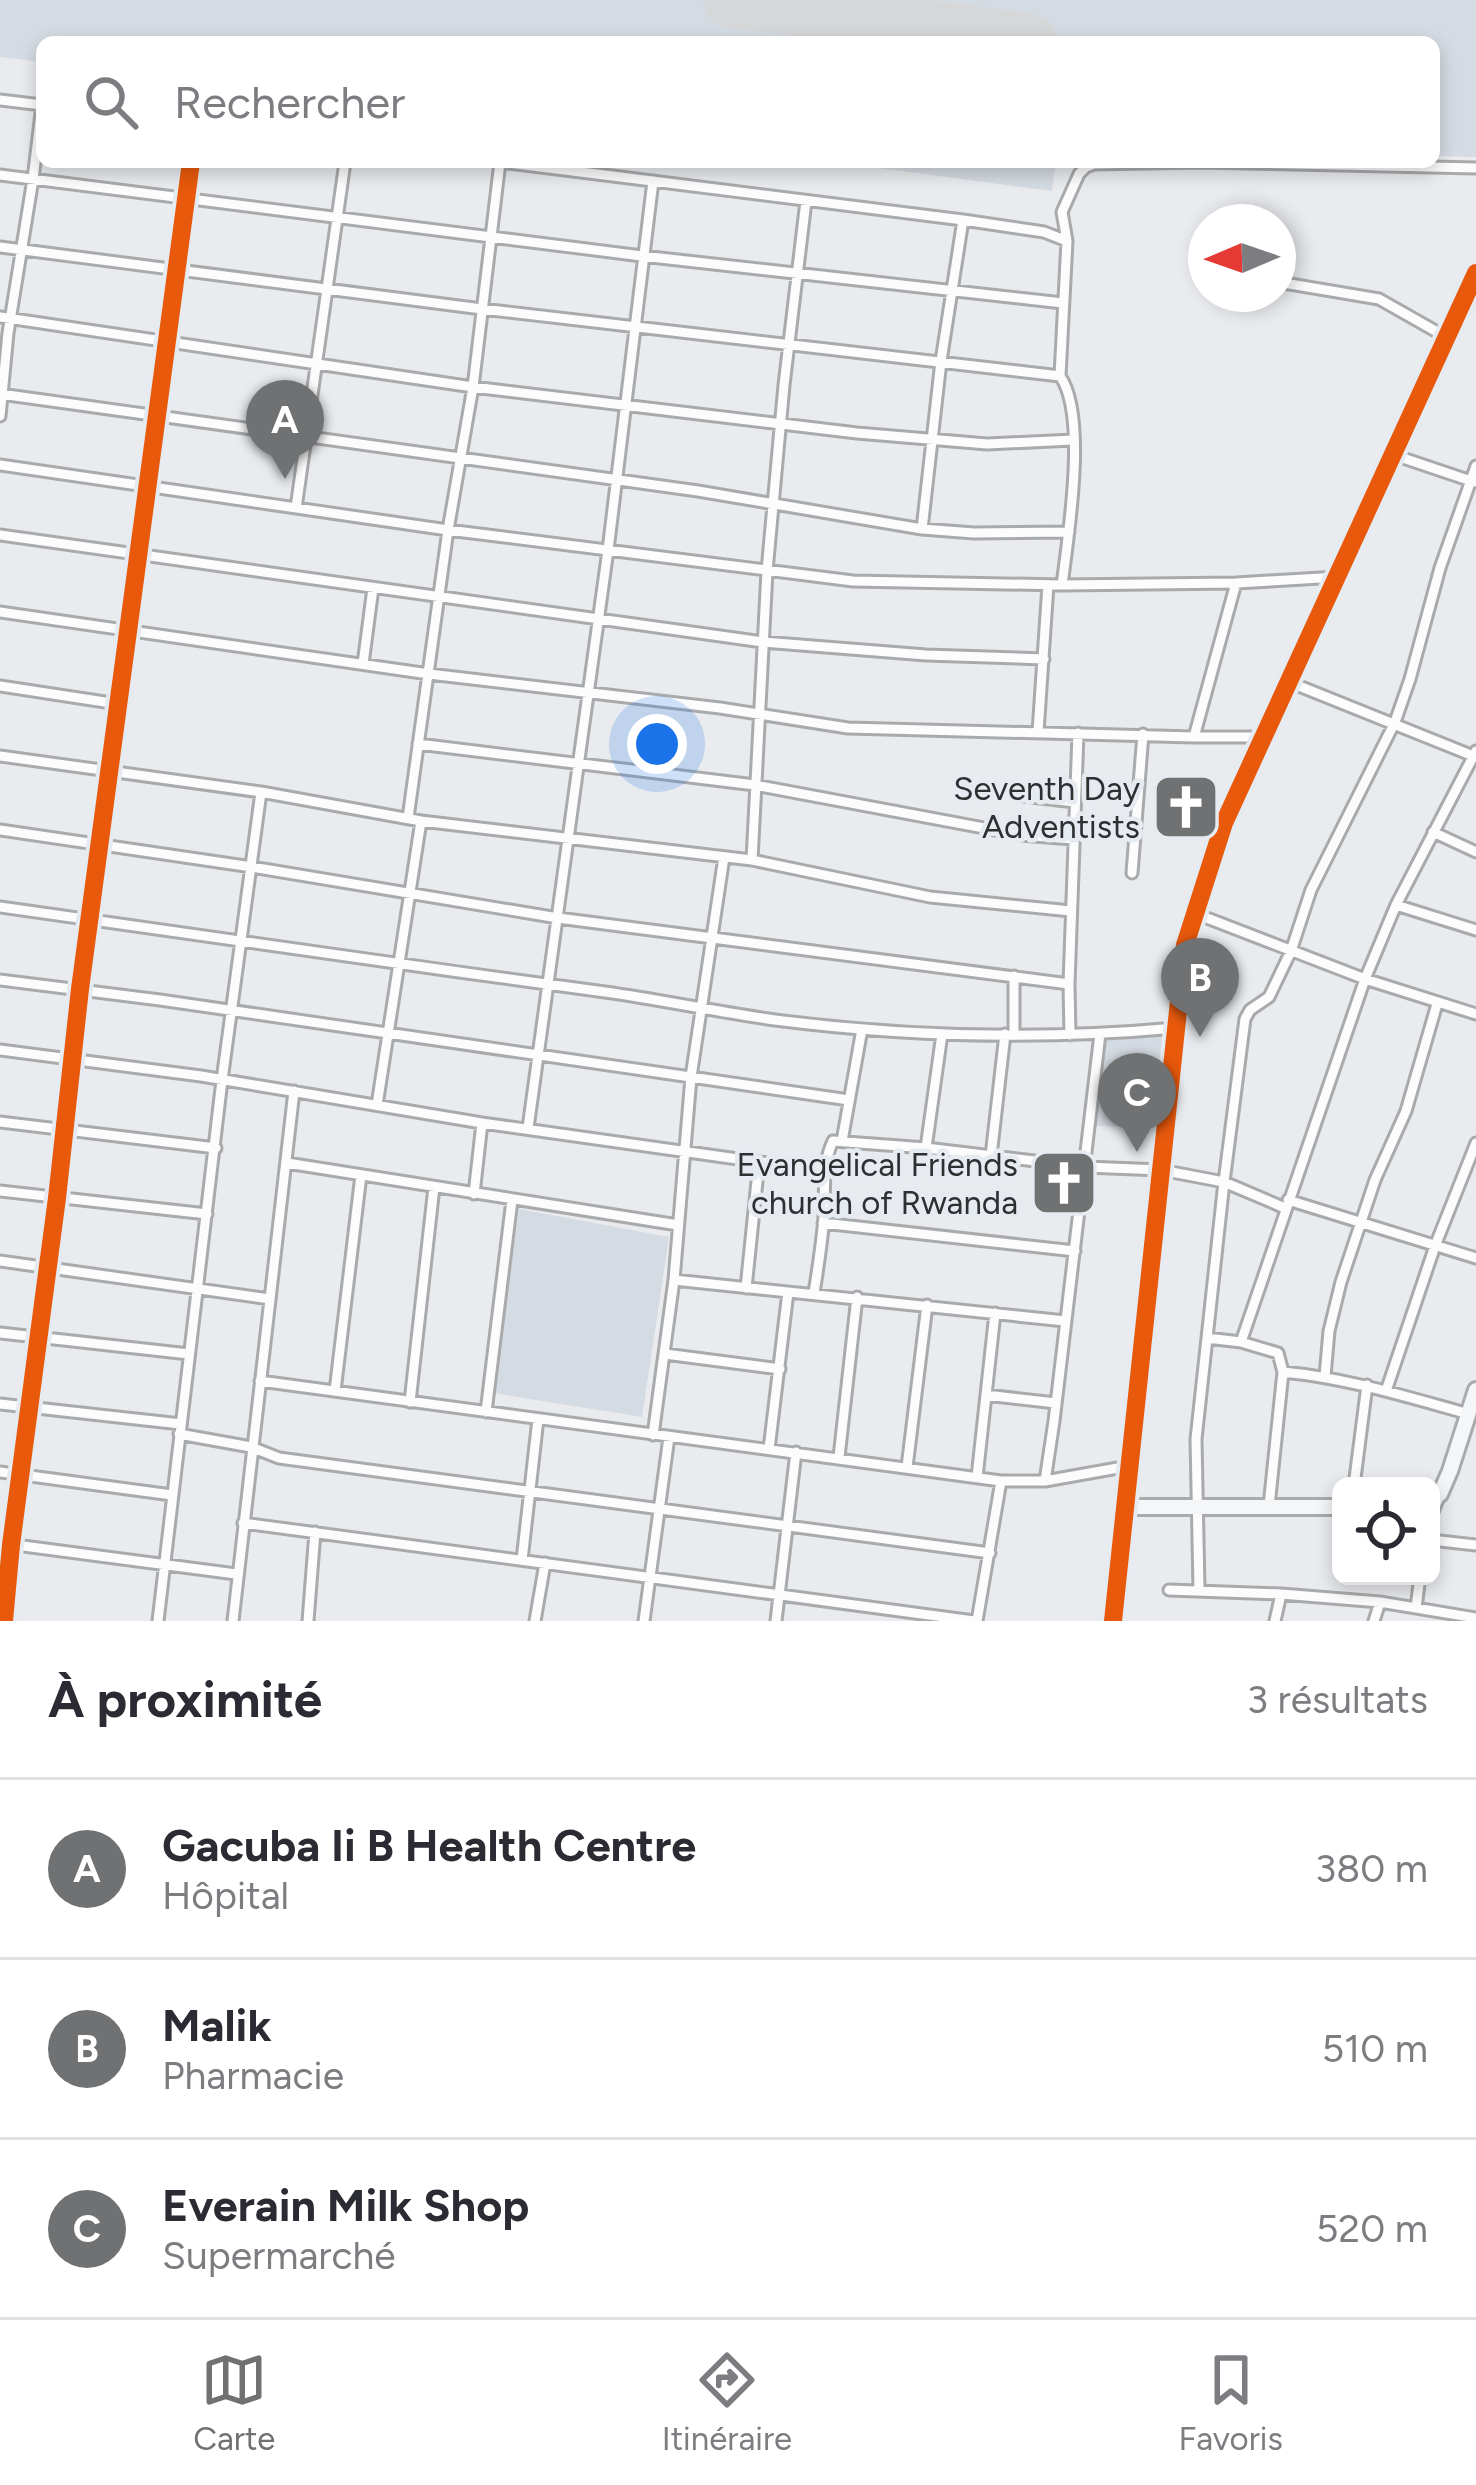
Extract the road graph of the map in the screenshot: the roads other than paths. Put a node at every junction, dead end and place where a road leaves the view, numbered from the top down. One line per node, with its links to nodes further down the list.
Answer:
1 (0, 100): 2 (street)
2 (36, 104)
3 (36, 154): 12 (street)
4 (1440, 167): 10 (street)
5 (189, 168): 14 (street)
6 (344, 168): 17 (street)
7 (500, 168): 20 (street)
8 (549, 168): 13 (street)
9 (1085, 168): 16 (street)
10 (1476, 168)
11 (0, 175): 12 (street)
12 (33, 179): 14 (street); 23 (street)
13 (653, 181): 15 (street); 24 (street)
14 (185, 199): 17 (street); 25 (street)
15 (806, 201): 18 (street); 26 (street)
16 (1062, 212): 19 (street); 21 (street)
17 (335, 218): 20 (street); 29 (street)
18 (963, 220): 19 (street); 30 (street)
19 (1044, 232): 21 (street)
20 (491, 237): 24 (street); 32 (street)
21 (1066, 241): 31 (street)
22 (0, 247): 23 (street)
23 (22, 250): 25 (street); 33 (street)
24 (642, 256): 26 (street); 34 (street)
25 (176, 270): 29 (street); 36 (street)
26 (798, 272): 30 (street); 37 (street)
27 (1476, 273): 35 (street)
28 (1296, 285): 35 (street)
29 (326, 289): 32 (street); 39 (street)
30 (952, 291): 31 (street); 38 (street)
31 (1063, 303): 40 (street)
32 (482, 309): 34 (street); 41 (street)
33 (5, 318): 36 (street); 42 (street)
34 (635, 326): 37 (street); 43 (street)
35 (1446, 338): 50 (street)
36 (167, 340): 39 (street); 45 (street)
37 (789, 345): 38 (street); 46 (street)
38 (941, 361): 40 (street); 49 (street)
39 (318, 363): 41 (street); 47 (street)
40 (1060, 376): 48 (street)
41 (473, 387): 43 (street); 51 (street)
42 (2, 395): 44 (street); 45 (street)
43 (624, 406): 46 (street); 54 (street)
44 (0, 416)
45 (157, 417): 47 (street); 56 (street)
46 (782, 422): 49 (street); 57 (street)
47 (307, 437): 51 (street); 58 (street)
48 (1073, 440): 49 (street); 61 (street)
49 (934, 441): 59 (street)
50 (1394, 454): 55 (street); 66 (street)
51 (460, 460): 54 (street); 60 (street)
52 (0, 465): 56 (street)
53 (1476, 466): 55 (street)
54 (617, 479): 57 (street); 63 (street)
55 (1474, 482): 84 (street)
56 (146, 486): 58 (street); 64 (street)
57 (773, 504): 59 (street); 65 (street)
58 (296, 508): 60 (street)
59 (922, 529): 61 (street)
60 (448, 530): 63 (street); 71 (street)
61 (1069, 532): 69 (street)
62 (0, 535): 64 (street)
63 (608, 550): 65 (street); 73 (street)
64 (138, 556): 70 (street); 74 (street)
65 (767, 571): 68 (street); 75 (street)
66 (1338, 577): 67 (street); 79 (street)
67 (1236, 583): 69 (street); 89 (street)
68 (1048, 585): 69 (street); 76 (street)
69 (1062, 585)
70 (373, 588): 71 (street); 77 (street)
71 (440, 598): 73 (street); 78 (street)
72 (0, 612): 74 (street)
73 (597, 620): 75 (street); 81 (street)
74 (128, 632): 77 (street); 82 (street)
75 (764, 642): 76 (street); 83 (street)
76 (1044, 659): 85 (street)
77 (363, 664): 78 (street)
78 (429, 674): 81 (street); 90 (street)
79 (1288, 682): 84 (street); 88 (street)
80 (0, 686): 82 (street)
81 (586, 693): 83 (street); 93 (street)
82 (118, 704): 94 (street)
83 (761, 714): 85 (street); 95 (street)
84 (1395, 722): 91 (street); 121 (street)
85 (1038, 732): 86 (street)
86 (1078, 733): 87 (street); 98 (street)
87 (1143, 734): 89 (street); 110 (street)
88 (1264, 736): 89 (street); 115 (street)
89 (1194, 737)
90 (418, 744): 93 (street); 99 (street)
91 (1475, 755): 102 (street)
92 (0, 756): 94 (street)
93 (578, 763): 95 (street); 103 (street)
94 (108, 771): 96 (street); 105 (street)
95 (755, 785): 104 (street); 108 (street)
96 (261, 792): 99 (street); 109 (street)
97 (1023, 796): 98 (street)
98 (1075, 802): 104 (street)
99 (408, 818): 100 (street)
100 (421, 821): 103 (street); 111 (street)
101 (0, 830): 105 (street)
102 (1433, 832): 106 (street); 112 (street)
103 (568, 837): 107 (street); 116 (street)
104 (1073, 839): 114 (street)
105 (98, 845): 109 (street); 117 (street)
106 (1476, 853)
107 (724, 857): 108 (street); 119 (street)
108 (752, 860): 114 (street)
109 (252, 867): 111 (street); 120 (street)
110 (1132, 873)
111 (411, 892): 116 (street); 122 (street)
112 (1396, 905): 118 (street); 125 (street)
113 (0, 907): 117 (street)
114 (1071, 911): 126 (street)
115 (1194, 913): 121 (street); 133 (street)
116 (558, 918): 119 (street); 127 (street)
117 (89, 919): 120 (street); 128 (street)
118 (1476, 930)
119 (712, 938): 123 (street); 130 (street)
120 (242, 941): 122 (street); 131 (street)
121 (1291, 951): 125 (street); 164 (street)
122 (399, 963): 127 (street); 135 (street)
123 (1014, 976): 126 (street); 137 (street)
124 (0, 980): 128 (street)
125 (1365, 980): 129 (street); 170 (street)
126 (1069, 984): 139 (street)
127 (549, 985): 130 (street); 141 (street)
128 (80, 989): 131 (street); 142 (street)
129 (1437, 1004): 132 (street); 173 (street)
130 (702, 1007): 134 (street); 143 (street)
131 (232, 1010): 135 (street); 144 (street)
132 (1476, 1015)
133 (1175, 1028): 138 (street); 162 (street)
134 (862, 1029): 136 (street); 146 (street)
135 (388, 1034): 141 (street); 147 (street)
136 (942, 1034): 137 (street); 155 (street)
137 (1010, 1034): 139 (street); 157 (street)
138 (1100, 1034): 139 (street); 160 (street)
139 (1070, 1035)
140 (0, 1050): 142 (street)
141 (538, 1055): 143 (street); 150 (street)
142 (72, 1060): 144 (street); 151 (street)
143 (691, 1077): 146 (street); 156 (street)
144 (222, 1080): 145 (street); 154 (street)
145 (294, 1091): 147 (street); 159 (street)
146 (849, 1100): 152 (street)
147 (377, 1105): 149 (street)
148 (0, 1122): 151 (street)
149 (482, 1123): 150 (street); 167 (street)
150 (528, 1128): 156 (street)
151 (65, 1130): 154 (street); 168 (street)
152 (842, 1141): 155 (street); 161 (street)
153 (1476, 1143): 175 (street)
154 (216, 1148): 171 (street)
155 (926, 1148): 157 (street)
156 (684, 1151): 158 (street); 174 (street)
157 (991, 1156): 160 (street)
158 (759, 1162): 161 (street); 181 (street)
159 (287, 1163): 163 (street); 186 (street)
160 (1085, 1167): 162 (street); 176 (street)
161 (826, 1168): 172 (street)
162 (1161, 1170): 164 (street); 219 (street)
163 (361, 1175): 165 (street); 202 (street)
164 (1224, 1182): 170 (street); 192 (street)
165 (434, 1187): 167 (street); 205 (street)
166 (0, 1191): 168 (street)
167 (474, 1194): 169 (street)
168 (57, 1198): 171 (street); 179 (street)
169 (512, 1200): 174 (street); 209 (street)
170 (1287, 1204): 173 (street); 193 (street)
171 (207, 1214): 182 (street)
172 (824, 1222): 176 (street); 184 (street)
173 (1360, 1223): 175 (street); 198 (street)
174 (678, 1225): 180 (street)
175 (1435, 1246): 177 (street); 203 (street)
176 (1075, 1251): 189 (street)
177 (1476, 1258)
178 (0, 1261): 179 (street)
179 (49, 1266): 182 (street); 191 (street)
180 (674, 1280): 181 (street); 195 (street)
181 (746, 1288): 183 (street)
182 (198, 1290): 186 (street); 194 (street)
183 (788, 1292): 184 (street); 196 (street)
184 (814, 1293): 185 (street)
185 (857, 1298): 187 (street); 218 (street)
186 (270, 1299): 199 (street)
187 (927, 1305): 188 (street); 220 (street)
188 (995, 1313): 189 (street); 204 (street)
189 (1065, 1321): 206 (street)
190 (0, 1333): 191 (street)
191 (39, 1337): 194 (street); 208 (street)
192 (1207, 1338): 193 (street); 233 (street)
193 (1241, 1342): 197 (street)
194 (190, 1354): 212 (street)
195 (664, 1354): 196 (street); 213 (street)
196 (779, 1369): 216 (street)
197 (1283, 1372): 198 (street); 230 (street)
198 (1324, 1376): 200 (street)
199 (260, 1381): 202 (street); 215 (street)
200 (1367, 1385): 203 (street); 224 (street)
201 (1476, 1390): 210 (street)
202 (335, 1391): 205 (street)
203 (1386, 1391): 210 (street)
204 (986, 1394): 206 (street); 223 (street)
205 (410, 1402): 209 (street)
206 (1056, 1403): 226 (street)
207 (0, 1404): 208 (street)
208 (29, 1407): 212 (street); 222 (street)
209 (485, 1412): 211 (street)
210 (1469, 1414): 227 (street)
211 (538, 1419): 213 (street); 228 (street)
212 (180, 1429): 215 (street); 229 (street)
213 (653, 1435): 214 (street)
214 (669, 1438): 216 (street); 234 (street)
215 (251, 1447): 228 (street); 235 (street)
216 (769, 1449): 217 (street)
217 (796, 1452): 218 (street); 236 (street)
218 (839, 1457): 220 (street)
219 (1129, 1466): 226 (street); 231 (street)
220 (908, 1467): 223 (street)
221 (0, 1472): 222 (street)
222 (20, 1474): 229 (street); 239 (street)
223 (977, 1477): 225 (street)
224 (1355, 1477)
225 (1001, 1480): 226 (street); 241 (street)
226 (1045, 1481)
227 (1440, 1486)
228 (530, 1492): 234 (street); 242 (street)
229 (172, 1495): 244 (street)
230 (1269, 1506): 232 (street); 233 (street)
231 (1126, 1507): 233 (street); 263 (street)
232 (1332, 1507)
233 (1195, 1508): 248 (street)
234 (660, 1509): 236 (street); 246 (street)
235 (243, 1523): 237 (street); 245 (street)
236 (789, 1525): 241 (street); 250 (street)
237 (315, 1532): 242 (street); 258 (street)
238 (1440, 1541): 240 (street)
239 (5, 1544): 244 (street); 255 (street)
240 (1476, 1545)
241 (989, 1553): 262 (street)
242 (522, 1560): 243 (street)
243 (545, 1563): 246 (street); 259 (street)
244 (163, 1564): 245 (street); 256 (street)
245 (236, 1574): 257 (street)
246 (649, 1578): 250 (street); 260 (street)
247 (1419, 1585): 253 (street)
248 (1198, 1589): 249 (street); 251 (street)
249 (1169, 1590)
250 (779, 1594): 261 (street); 262 (street)
251 (1281, 1594): 252 (street); 264 (street)
252 (1380, 1603): 253 (street); 265 (street)
253 (1416, 1608): 254 (street)
254 (1468, 1618)
255 (4, 1621)
256 (158, 1621)
257 (233, 1621)
258 (308, 1621)
259 (536, 1621)
260 (644, 1621)
261 (776, 1621)
262 (975, 1621)
263 (1113, 1621)
264 (1275, 1621)
265 (1374, 1621)

